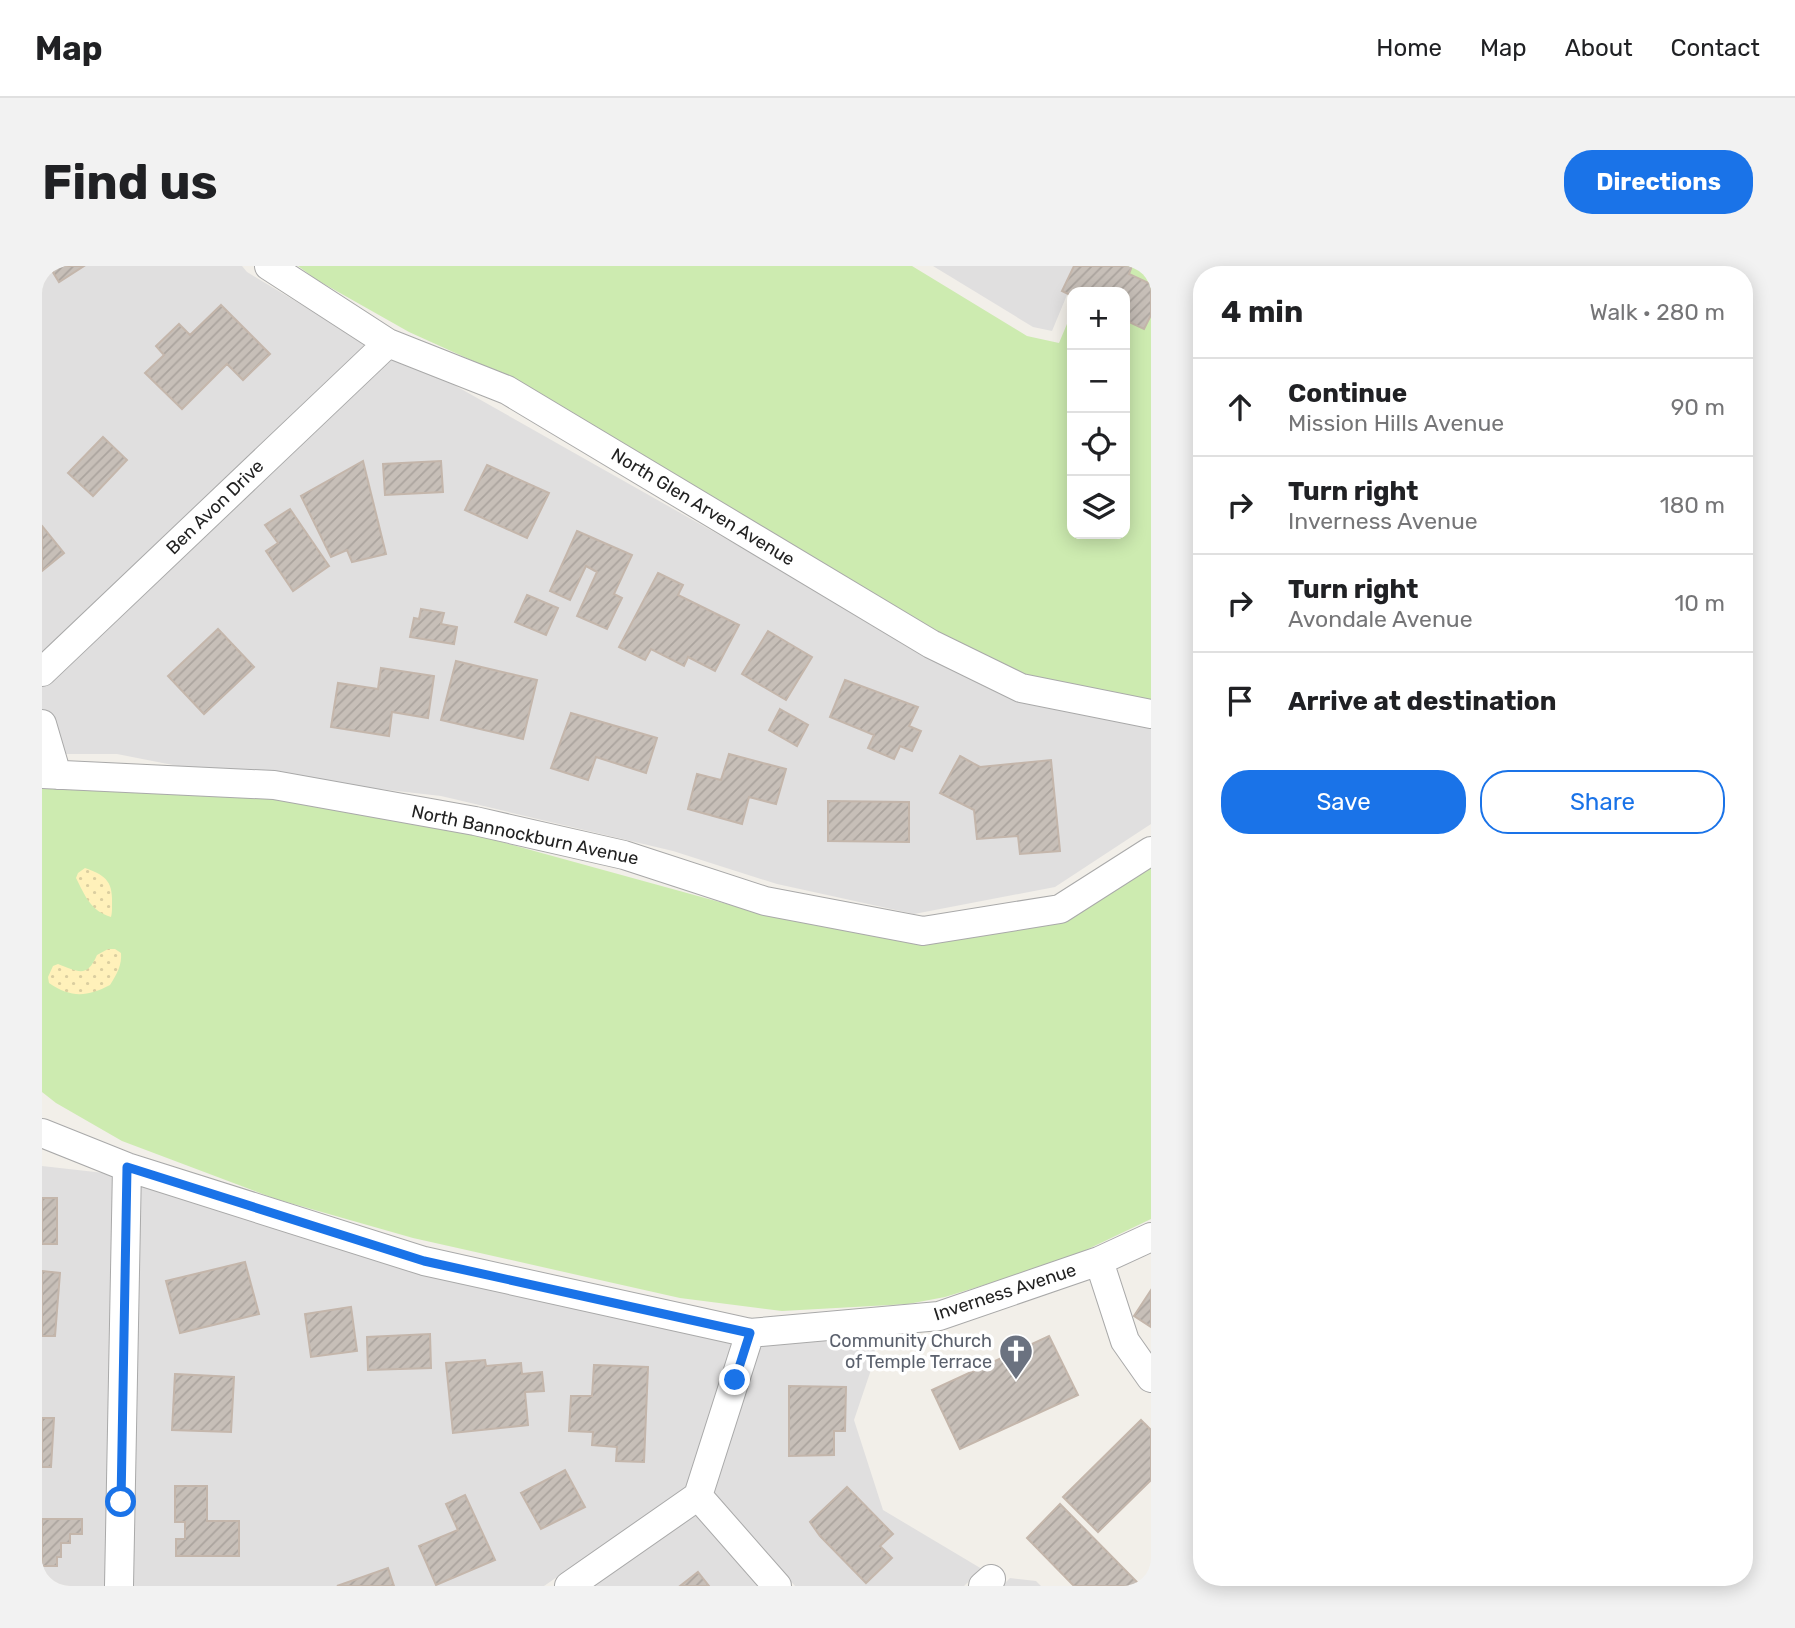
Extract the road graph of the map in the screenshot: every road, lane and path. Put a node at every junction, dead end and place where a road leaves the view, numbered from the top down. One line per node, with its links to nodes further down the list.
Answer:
1 (269, 266): 2 (street, North Glen Arven Avenue)
2 (388, 343): 3 (street, Ben Avon Drive); 4 (street, North Glen Arven Avenue)
3 (42, 672)
4 (1151, 714)
5 (42, 724): 6 (street)
6 (49, 775): 7 (street, North Bannockburn Avenue)
7 (1151, 850)
8 (42, 1133): 9 (street, Inverness Avenue)
9 (127, 1167): 12 (street, Inverness Avenue); 15 (street)
10 (1151, 1237): 11 (street, Inverness Avenue)
11 (1099, 1261): 12 (street, Inverness Avenue); 13 (street)
12 (750, 1333): 14 (street)
13 (1151, 1378)
14 (698, 1496): 16 (street); 17 (street)
15 (119, 1586)
16 (569, 1586)
17 (777, 1586)

